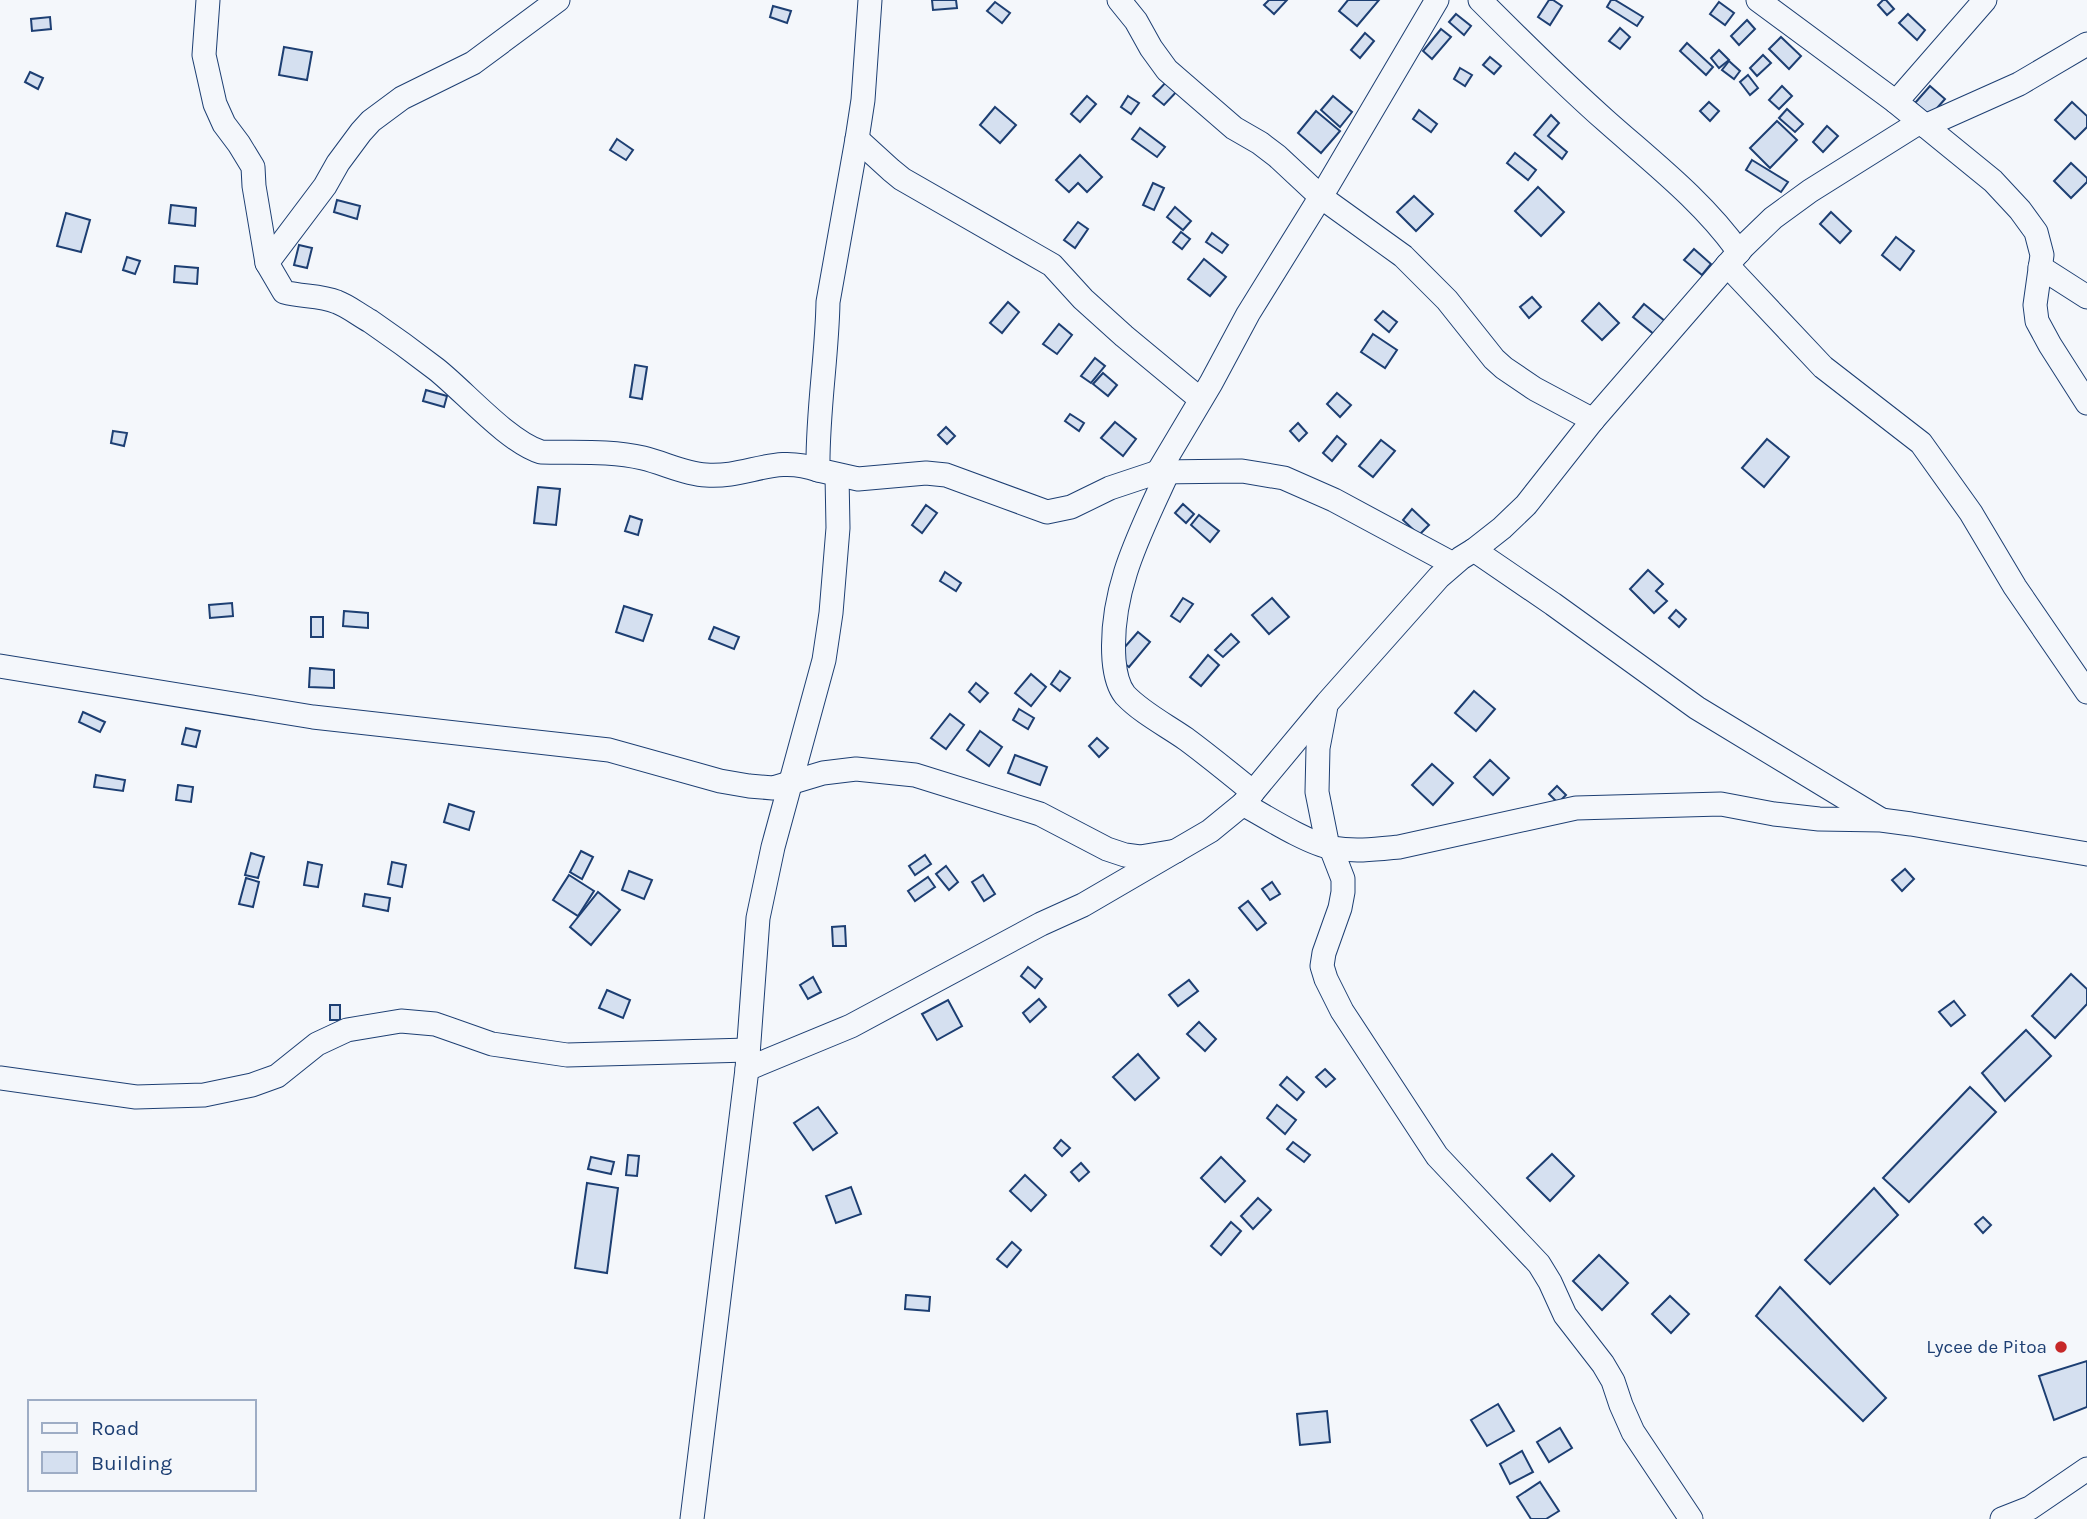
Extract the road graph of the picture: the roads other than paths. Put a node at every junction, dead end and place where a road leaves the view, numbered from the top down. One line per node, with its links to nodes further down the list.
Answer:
1 (208, 0): 15 (street)
2 (558, 0): 15 (street)
3 (870, 0): 12 (street)
4 (1119, 0): 13 (street)
5 (1437, 0): 13 (street)
6 (1480, 0): 14 (street)
7 (1758, 0): 10 (street)
8 (1986, 0): 10 (street)
9 (2087, 44): 11 (street)
10 (1896, 103): 11 (street)
11 (1923, 124): 14 (street); 16 (street)
12 (857, 139): 18 (street); 21 (street)
13 (1321, 197): 18 (street); 20 (street)
14 (1733, 259): 20 (street); 26 (street)
15 (267, 264): 21 (street)
16 (2040, 267): 17 (street); 19 (street)
17 (2087, 297)
18 (1200, 399): 22 (street)
19 (2087, 403)
20 (1593, 420): 23 (street)
21 (827, 472): 22 (street); 28 (street)
22 (1163, 472): 24 (street); 29 (street)
23 (1474, 550): 24 (street); 30 (street)
24 (1453, 564): 27 (street)
25 (0, 666): 28 (street)
26 (2087, 692)
27 (1327, 703): 29 (street); 31 (street)
28 (789, 785): 32 (street); 34 (street)
29 (1248, 798): 31 (street); 32 (street)
30 (1881, 820): 31 (street); 33 (street)
31 (1329, 847): 38 (street)
32 (1176, 851): 34 (street)
33 (2087, 854)
34 (747, 1059): 35 (street); 37 (street)
35 (0, 1078)
36 (2087, 1469): 39 (street)
37 (692, 1519)
38 (1691, 1519)
39 (2002, 1519)

